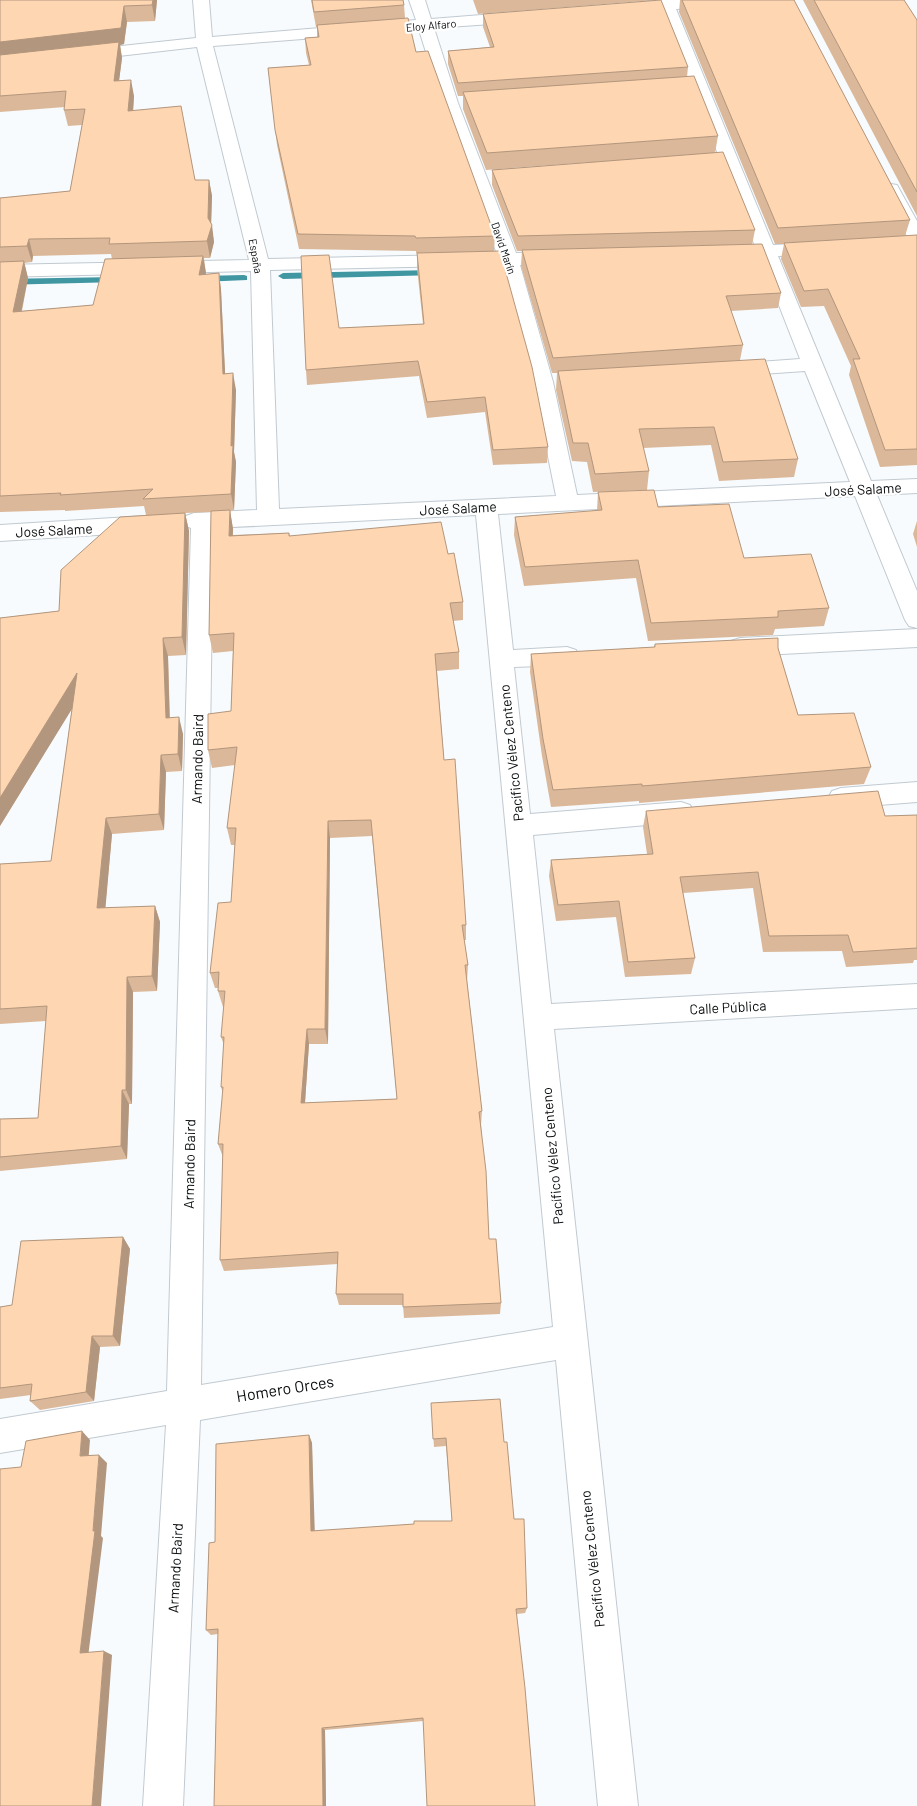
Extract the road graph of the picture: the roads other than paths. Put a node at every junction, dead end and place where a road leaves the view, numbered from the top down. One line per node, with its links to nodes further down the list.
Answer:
1 (201, 0): 8 (street, España)
2 (416, 0): 7 (street, David Marín)
3 (743, 0): 4 (street)
4 (665, 3): 5 (street); 10 (street)
5 (608, 9)
6 (535, 15): 7 (street, Eloy Alfaro)
7 (425, 26): 8 (street, Eloy Alfaro); 13 (street, David Marín)
8 (204, 42): 9 (street, Eloy Alfaro); 23 (street, España)
9 (68, 57)
10 (699, 86): 11 (street); 19 (street)
11 (679, 87)
12 (470, 101): 13 (street)
13 (450, 103): 16 (street, David Marín)
14 (498, 176): 16 (street)
15 (885, 177): 17 (street)
16 (478, 178): 22 (street, David Marín)
17 (917, 238)
18 (842, 248): 19 (street)
19 (767, 252): 20 (street); 25 (street)
20 (707, 254)
21 (579, 258): 22 (street)
22 (509, 260): 23 (street); 29 (street, David Marín)
23 (260, 265): 24 (street); 31 (street, España)
24 (0, 271)
25 (813, 364): 26 (street); 28 (street)
26 (716, 371)
27 (917, 486): 28 (street, José Salame)
28 (864, 489): 29 (street, José Salame); 34 (street)
29 (568, 504): 30 (street, José Salame)
30 (486, 507): 31 (street, José Salame); 38 (street, Pacífico Vélez Centeno)
31 (268, 518): 32 (street, José Salame)
32 (180, 522): 33 (street, José Salame); 46 (street, Armando Baird)
33 (0, 533)
34 (917, 620)
35 (917, 638): 36 (street)
36 (719, 648)
37 (590, 654): 38 (street)
38 (502, 659): 42 (street, Pacífico Vélez Centeno)
39 (917, 792): 40 (street)
40 (820, 800)
41 (703, 810): 42 (street)
42 (518, 826): 44 (street, Pacífico Vélez Centeno)
43 (917, 996): 44 (street, Calle Pública)
44 (538, 1018): 45 (street, Pacífico Vélez Centeno)
45 (569, 1341): 46 (street, Homero Orces); 49 (street, Pacífico Vélez Centeno)
46 (184, 1404): 47 (street, Homero Orces); 48 (street, Armando Baird)
47 (0, 1436)
48 (163, 1806)
49 (618, 1806)

